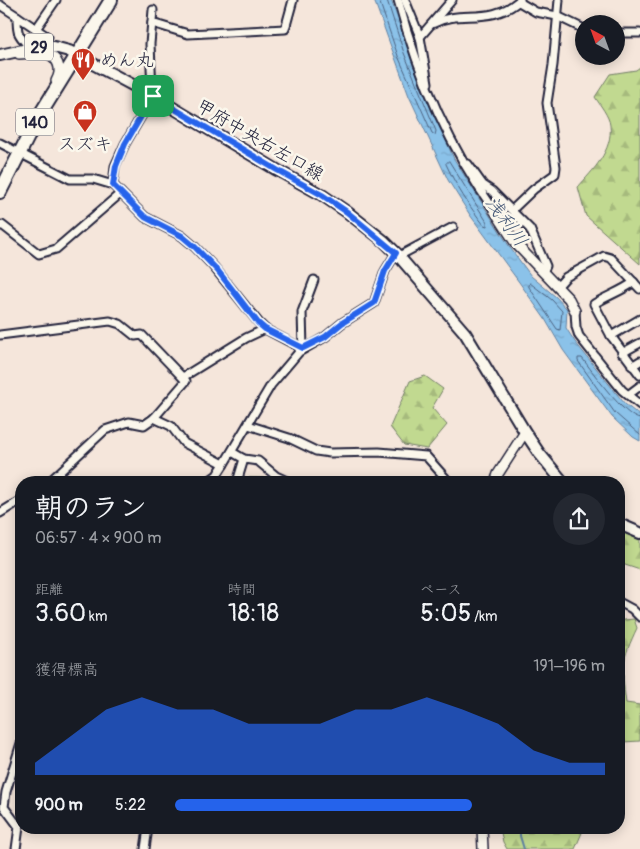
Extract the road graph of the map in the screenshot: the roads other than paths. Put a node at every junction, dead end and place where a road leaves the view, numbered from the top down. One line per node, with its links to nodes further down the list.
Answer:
1 (56, 0): 16 (street)
2 (111, 0): 23 (highway, 140)
3 (293, 0): 13 (street)
4 (398, 0): 24 (street)
5 (405, 0): 20 (street)
6 (452, 0): 14 (street)
7 (559, 0): 12 (street)
8 (520, 1): 12 (street); 14 (street)
9 (0, 5): 11 (street)
10 (153, 10): 13 (street)
11 (17, 16): 16 (street); 21 (street)
12 (557, 16): 15 (street); 34 (street)
13 (152, 23): 25 (street)
14 (434, 23): 20 (street)
15 (575, 24)
16 (36, 29): 19 (street)
17 (625, 33): 18 (street)
18 (640, 33)
19 (48, 37)
20 (420, 37): 24 (street)
21 (30, 49): 22 (main road, 甲府中央右左口線 / 29); 23 (main road, 甲府中央右左口線 / 29)
22 (3, 54): 26 (street)
23 (78, 55): 25 (main road, 甲府中央右左口線 / 29); 26 (highway, 140)
24 (429, 93): 29 (street)
25 (152, 96): 30 (street); 37 (main road, 甲府中央右左口線 / 29)
26 (36, 121): 28 (highway, 140)
27 (0, 143): 28 (street)
28 (20, 152): 30 (street); 31 (highway, 140)
29 (464, 164): 33 (street); 34 (street)
30 (113, 185): 32 (street)
31 (0, 192)
32 (121, 193): 35 (street); 45 (street)
33 (494, 210): 38 (street)
34 (512, 210): 38 (street)
35 (0, 226)
36 (454, 227): 37 (street)
37 (398, 254): 49 (street); 60 (main road, 甲府中央右左口線 / 29)
38 (543, 272): 41 (street)
39 (314, 280): 49 (street)
40 (634, 282): 41 (street); 42 (street); 47 (street)
41 (557, 287): 43 (street)
42 (640, 289)
43 (575, 311): 56 (street)
44 (640, 319): 47 (street)
45 (265, 329): 49 (street); 54 (street)
46 (0, 335): 54 (street)
47 (610, 336): 50 (street)
48 (640, 343): 50 (street)
49 (303, 348): 59 (street)
50 (622, 353): 52 (street)
51 (640, 361): 52 (street)
52 (632, 366): 53 (street)
53 (640, 375)
54 (183, 377): 58 (street)
55 (640, 386): 56 (street)
56 (628, 395): 57 (street)
57 (640, 405)
58 (154, 418): 63 (street); 64 (street)
59 (248, 425): 61 (street); 68 (street)
60 (525, 432): 69 (street); 70 (main road, 甲府中央右左口線 / 29)
61 (232, 452): 62 (street); 63 (street)
62 (244, 459): 66 (street); 67 (street)
63 (224, 464): 65 (street)
64 (55, 476)
65 (216, 476)
66 (239, 476)
67 (276, 476)
68 (444, 476)
69 (497, 476)
70 (558, 476)
71 (15, 504): 72 (street)
72 (0, 513)
73 (625, 527): 74 (main road)
74 (640, 533)
75 (625, 606): 76 (street)
76 (640, 617)
77 (15, 763): 78 (street)
78 (15, 823)
79 (17, 834): 82 (street)
80 (147, 834): 83 (street)
81 (483, 834): 84 (street)
82 (16, 849)
83 (145, 849)
84 (484, 849)

